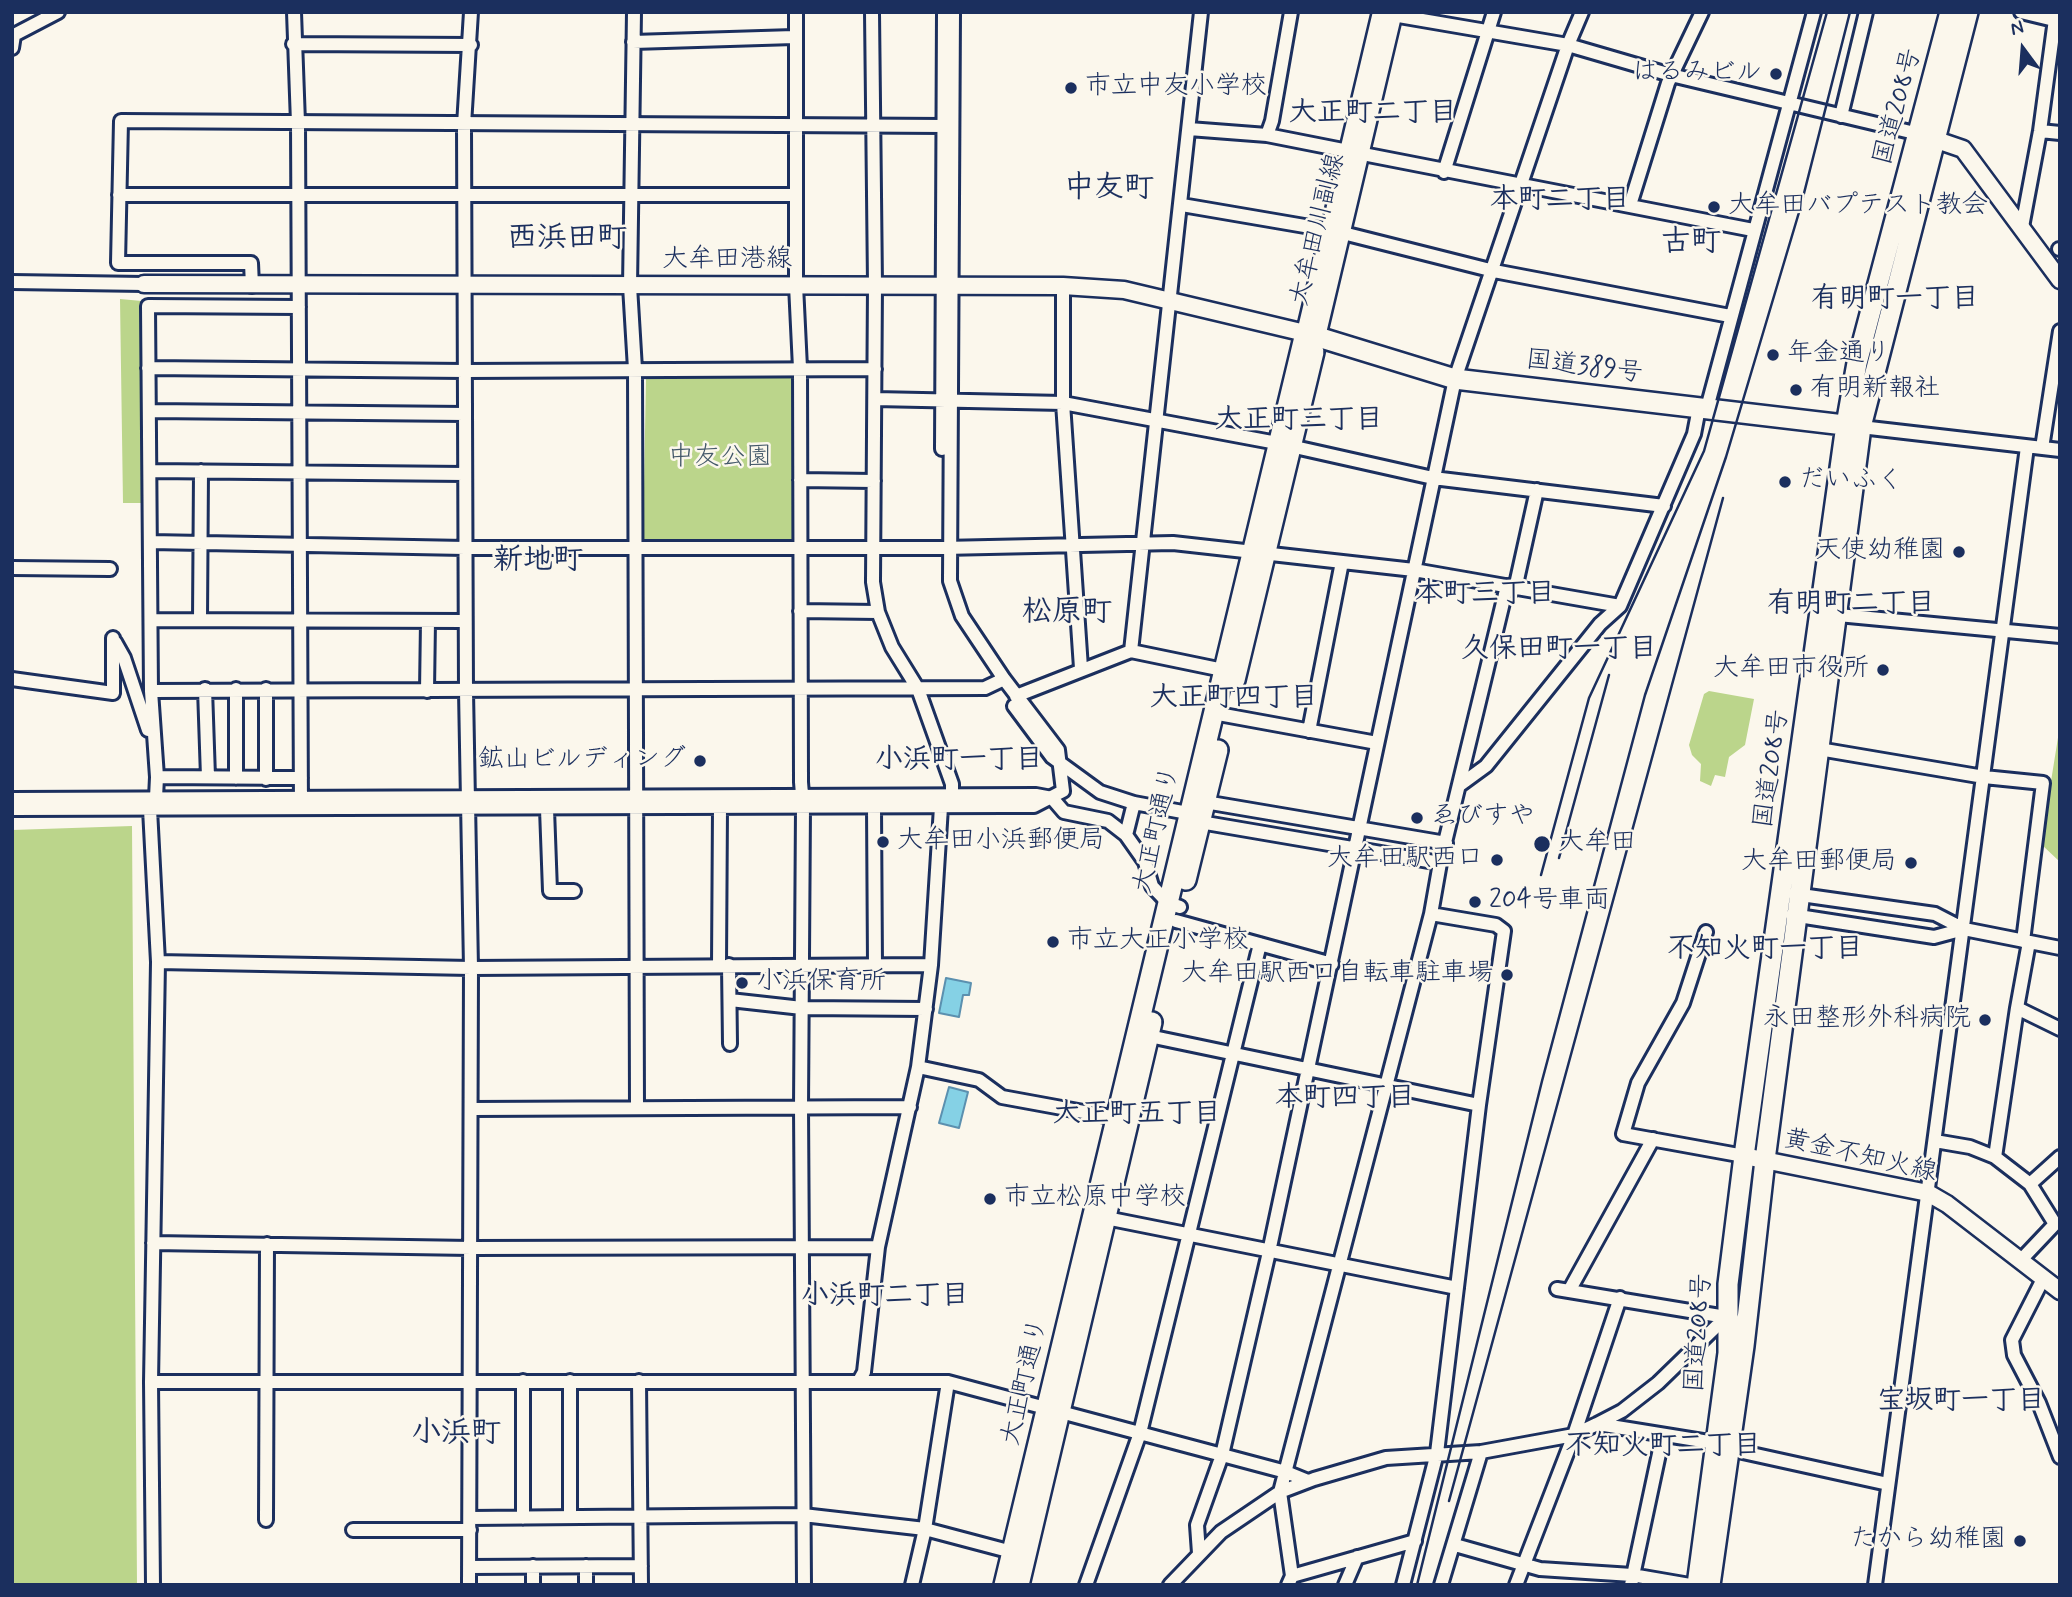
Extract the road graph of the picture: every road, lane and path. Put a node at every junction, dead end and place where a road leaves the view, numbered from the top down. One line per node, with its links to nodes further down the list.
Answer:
1 (58, 12): 27 (street)
2 (294, 12): 24 (street)
3 (471, 12): 25 (street)
4 (634, 12): 23 (street)
5 (796, 12): 22 (street)
6 (872, 12): 34 (street)
7 (944, 12): 36 (street)
8 (953, 12): 61 (street)
9 (1201, 12): 37 (street)
10 (1291, 12): 40 (street)
11 (1494, 12): 21 (street)
12 (1582, 12): 26 (street)
13 (1702, 12): 28 (street)
14 (1814, 12): 29 (street)
15 (1866, 12): 30 (street)
16 (1950, 12): 41 (highway, 国道208号)
17 (1968, 12): 41 (highway, 国道208号)
18 (2021, 12): 20 (street)
19 (1387, 13): 21 (street); 42 (main road, 大牟田川副線)
20 (2055, 16): 38 (street)
21 (1486, 30): 26 (street); 43 (street)
22 (794, 37): 23 (street); 33 (street)
23 (633, 42): 32 (street)
24 (293, 44): 25 (street); 31 (street)
25 (471, 45): 35 (street)
26 (1567, 45): 28 (street); 44 (street)
27 (12, 48)
28 (1671, 75): 29 (street); 51 (street)
29 (1788, 103): 30 (street); 53 (street)
30 (1841, 116): 41 (street)
31 (298, 123): 35 (street); 45 (street); 46 (street)
32 (633, 124): 33 (street); 35 (street); 48 (street)
33 (796, 124): 34 (street); 49 (street)
34 (872, 124): 36 (street); 60 (street)
35 (464, 125): 47 (street)
36 (944, 126): 61 (street)
37 (1189, 129): 40 (street); 50 (street)
38 (2040, 131): 39 (street); 52 (street)
39 (2060, 133)
40 (1267, 135): 42 (street)
41 (1927, 136): 52 (main road); 87 (highway, 国道208号)
42 (1355, 152): 43 (street); 54 (main road, 大牟田川副線)
43 (1444, 172): 44 (street)
44 (1522, 184): 51 (street); 55 (street)
45 (120, 195): 46 (street); 62 (street)
46 (298, 195): 47 (street); 63 (street)
47 (465, 195): 48 (street); 64 (street)
48 (630, 195): 49 (street); 65 (street)
49 (795, 195): 59 (street)
50 (1182, 205): 54 (street); 67 (street)
51 (1630, 205): 53 (street)
52 (2022, 227): 56 (main road)
53 (1753, 230): 69 (street)
54 (1336, 232): 55 (street); 71 (main road, 大牟田川副線)
55 (1494, 271): 69 (street); 78 (street)
56 (2060, 279)
57 (12, 282): 58 (street)
58 (144, 284): 62 (main road, 大牟田港線)
59 (796, 285): 60 (main road, 大牟田港線); 65 (main road, 大牟田港線); 74 (street)
60 (876, 285): 61 (main road, 大牟田港線); 76 (street)
61 (947, 285): 66 (main road, 大牟田港線); 80 (street)
62 (252, 286): 63 (main road, 大牟田港線)
63 (298, 286): 64 (main road, 大牟田港線); 68 (street)
64 (464, 286): 65 (main road, 大牟田港線); 77 (street)
65 (630, 286): 75 (street)
66 (1063, 286): 67 (main road, 大牟田港線); 81 (street)
67 (1171, 301): 71 (main road, 大牟田港線); 86 (street)
68 (299, 307): 72 (street); 73 (street)
69 (1730, 316): 82 (street)
70 (2060, 331): 90 (street)
71 (1311, 335): 78 (highway, 国道389号); 88 (highway, 大正町通り)
72 (148, 368): 73 (street); 83 (street)
73 (298, 368): 77 (street); 84 (street)
74 (800, 368): 75 (street); 76 (street); 97 (street)
75 (635, 369): 77 (street); 106 (street)
76 (875, 369): 79 (street)
77 (465, 371): 85 (street)
78 (1455, 379): 82 (highway, 国道389号); 96 (street)
79 (875, 399): 80 (street); 98 (street)
80 (946, 401): 81 (street); 110 (street)
81 (1063, 402): 86 (street); 105 (street)
82 (1703, 408): 87 (highway, 国道389号); 100 (street)
83 (150, 411): 84 (street); 92 (street)
84 (299, 412): 85 (street); 94 (street)
85 (465, 414): 95 (street)
86 (1157, 422): 88 (street); 104 (street)
87 (1854, 426): 89 (street); 120 (highway, 国道208号); 179 (highway, 国道208号)
88 (1284, 445): 96 (street); 111 (highway, 大正町通り)
89 (2027, 447): 90 (street); 126 (street)
90 (2050, 449): 91 (street)
91 (2060, 463)
92 (151, 471): 93 (street); 102 (street)
93 (201, 471): 94 (street); 101 (street)
94 (299, 471): 95 (street); 103 (street)
95 (465, 474): 108 (street)
96 (1433, 478): 99 (street); 115 (street)
97 (800, 480): 98 (street); 107 (street)
98 (874, 481): 109 (street)
99 (1537, 490): 100 (street); 116 (street)
100 (1664, 506): 117 (street)
101 (201, 541): 102 (street); 103 (street); 121 (street)
102 (151, 542): 123 (street)
103 (299, 543): 108 (street); 122 (street)
104 (1141, 543): 105 (street); 111 (street); 128 (street)
105 (1072, 545): 110 (street); 129 (street)
106 (636, 547): 107 (street); 108 (street); 139 (street)
107 (800, 547): 109 (street); 118 (street)
108 (465, 548): 125 (street)
109 (874, 548): 110 (street); 119 (street)
110 (946, 548): 132 (street)
111 (1259, 551): 112 (street); 130 (highway, 大正町通り); 144 (highway, 大正町通り)
112 (1342, 562): 115 (street); 145 (street)
113 (12, 568): 114 (street)
114 (110, 569)
115 (1414, 570): 116 (street); 147 (street)
116 (1511, 588): 117 (street); 156 (street)
117 (1620, 606): 156 (street)
118 (800, 611): 119 (street); 133 (street)
119 (878, 612): 134 (street)
120 (1838, 615): 126 (street); 148 (highway, 国道208号)
121 (200, 619): 122 (street); 123 (street)
122 (298, 619): 124 (street); 138 (street)
123 (151, 620): 140 (street)
124 (428, 621): 125 (street); 141 (street)
125 (465, 621): 142 (street)
126 (2003, 633): 127 (street); 153 (street)
127 (2060, 636)
128 (1130, 651): 129 (street); 130 (street)
129 (1081, 668): 143 (street)
130 (1223, 670): 144 (highway, 大正町通り)
131 (12, 679): 146 (street)
132 (1001, 681): 134 (street); 143 (street); 149 (street)
133 (800, 687): 134 (street); 139 (street); 160 (street)
134 (918, 688): 157 (street)
135 (205, 689): 136 (street); 140 (street); 151 (street)
136 (236, 689): 137 (street); 152 (street)
137 (267, 689): 138 (street); 155 (street)
138 (299, 689): 141 (street); 154 (street)
139 (634, 689): 142 (street); 161 (street)
140 (150, 691): 146 (street)
141 (427, 691): 142 (street)
142 (466, 691): 166 (street)
143 (1016, 696): 149 (street)
144 (1219, 715): 145 (street); 172 (highway, 大正町通り)
145 (1309, 731): 147 (street)
146 (152, 743): 150 (street)
147 (1377, 743): 173 (street)
148 (1819, 750): 153 (street); 179 (highway, 国道208号)
149 (1061, 764): 158 (street); 162 (street)
150 (157, 777): 151 (street); 163 (street)
151 (208, 777): 152 (street)
152 (231, 777): 155 (street); 164 (street)
153 (1984, 777): 183 (street); 185 (street)
154 (300, 778): 155 (street); 165 (street)
155 (266, 779)
156 (1460, 785): 175 (street)
157 (952, 795): 158 (street); 160 (street); 168 (street)
158 (1052, 798): 168 (street); 174 (street)
159 (12, 799): 163 (street)
160 (803, 802): 161 (street); 167 (street); 169 (street); 189 (street)
161 (636, 803): 166 (street); 169 (street); 171 (street); 191 (street)
162 (1134, 803): 172 (street); 174 (street)
163 (153, 804): 164 (street); 170 (street); 188 (street)
164 (226, 804): 165 (street)
165 (301, 804): 166 (street)
166 (467, 804): 171 (street); 195 (street)
167 (874, 807): 168 (street); 194 (street)
168 (941, 807): 193 (street)
169 (720, 808): 192 (street)
170 (12, 809)
171 (547, 809): 178 (street)
172 (1198, 812): 173 (street); 176 (street); 180 (highway, 大正町通り)
173 (1360, 829): 175 (street); 176 (street)
174 (1126, 835): 180 (street)
175 (1446, 843): 177 (street)
176 (1356, 850): 177 (street); 190 (street)
177 (1440, 863): 181 (street)
178 (574, 891)
179 (1791, 893): 182 (highway, 国道208号); 183 (street)
180 (1174, 910): 186 (street); 201 (highway, 大正町通り); 212 (highway, 大正町通り)
181 (1431, 914): 206 (street); 207 (street)
182 (1788, 914): 183 (street); 215 (highway, 国道208号); 218 (highway, 国道208号)
183 (1964, 929): 185 (street); 214 (street)
184 (1706, 932): 213 (street)
185 (2026, 941): 187 (street); 197 (street)
186 (1260, 944): 190 (street); 203 (street)
187 (2060, 948)
188 (158, 962): 195 (street); 223 (street)
189 (803, 964): 192 (street); 194 (street); 198 (street)
190 (1332, 964): 205 (street)
191 (637, 965): 192 (street); 195 (street); 208 (street)
192 (724, 965): 196 (street)
193 (931, 965): 194 (street); 199 (street)
194 (875, 966)
195 (471, 968): 211 (street)
196 (730, 1000): 198 (street); 202 (street)
197 (2017, 1008): 200 (street); 216 (street)
198 (802, 1009): 199 (street); 209 (street)
199 (926, 1009): 204 (street)
200 (2060, 1029)
201 (1149, 1036): 203 (street); 212 (highway, 大正町通り)
202 (730, 1044)
203 (1234, 1053): 205 (street); 222 (street)
204 (918, 1067): 210 (street); 212 (street)
205 (1310, 1069): 206 (street); 228 (street)
206 (1385, 1087): 207 (street); 230 (street)
207 (1479, 1105): 232 (street)
208 (637, 1107): 209 (street); 211 (street)
209 (801, 1107): 210 (street); 225 (street)
210 (910, 1107): 226 (street)
211 (471, 1109): 227 (street)
212 (1122, 1119): 221 (highway, 大正町通り); 246 (highway, 大正町通り)
213 (1653, 1139): 215 (street); 234 (street)
214 (1935, 1141): 216 (street); 220 (street)
215 (1744, 1156): 218 (main road, 黄金不知火線); 235 (highway, 国道208号)
216 (1995, 1157): 219 (street)
217 (2060, 1157): 219 (street)
218 (1765, 1160): 220 (main road, 黄金不知火線); 236 (highway, 国道208号)
219 (2030, 1184): 229 (street)
220 (1928, 1193): 229 (main road, 黄金不知火線); 258 (street)
221 (1106, 1218): 222 (street); 246 (highway, 大正町通り)
222 (1190, 1236): 228 (street); 248 (street)
223 (153, 1243): 224 (street); 243 (street)
224 (267, 1244): 227 (street); 237 (street)
225 (803, 1245): 226 (street); 227 (street); 244 (street)
226 (878, 1247): 242 (street)
227 (471, 1248): 238 (street)
228 (1269, 1252): 230 (street); 254 (street)
229 (2020, 1261): 231 (main road, 黄金不知火線)
230 (1341, 1265): 232 (street); 256 (street)
231 (2043, 1279): 233 (main road, 黄金不知火線); 255 (street)
232 (1457, 1288): 253 (street)
233 (2060, 1292)
234 (1619, 1298): 235 (street); 249 (street)
235 (1726, 1317): 236 (street); 247 (street); 251 (highway, 国道208号)
236 (1747, 1319): 251 (highway, 国道208号)
237 (267, 1381): 238 (street); 243 (street); 264 (street)
238 (471, 1381): 239 (street); 265 (street)
239 (523, 1381): 240 (street); 263 (street)
240 (570, 1381): 241 (street); 262 (street)
241 (639, 1381): 244 (street); 261 (street)
242 (859, 1381): 244 (street); 245 (street)
243 (151, 1382): 280 (street)
244 (804, 1382): 260 (street)
245 (948, 1382): 246 (street); 267 (street)
246 (1053, 1409): 248 (street); 270 (highway, 大正町通り); 288 (highway, 大正町通り)
247 (1597, 1424): 249 (street); 250 (street)
248 (1140, 1433): 254 (street); 289 (street)
249 (1574, 1435): 252 (street); 273 (street)
250 (1663, 1435): 251 (street); 279 (street)
251 (1722, 1446): 258 (street); 296 (highway, 国道208号); 297 (highway, 国道208号)
252 (1481, 1451): 253 (street); 269 (street)
253 (1437, 1453): 257 (street); 268 (street)
254 (1222, 1455): 256 (street); 271 (street)
255 (2060, 1457)
256 (1286, 1472): 257 (street); 259 (street)
257 (1308, 1481): 259 (street)
258 (1888, 1484): 298 (street)
259 (1280, 1492): 271 (street); 278 (street)
260 (803, 1515): 261 (street); 267 (street); 285 (street)
261 (641, 1516): 262 (street); 276 (street)
262 (570, 1517): 263 (street)
263 (523, 1518): 265 (street)
264 (266, 1520)
265 (470, 1524): 266 (street); 277 (street)
266 (353, 1530)
267 (925, 1530): 270 (street); 286 (street)
268 (1415, 1541): 272 (street); 292 (street)
269 (1455, 1545): 273 (street); 293 (street)
270 (1012, 1552): 287 (highway, 大正町通り)
271 (1199, 1553): 290 (street)
272 (1357, 1557): 278 (street); 291 (street)
273 (1522, 1565): 279 (street); 294 (street)
274 (533, 1566): 275 (street); 277 (street); 282 (street)
275 (586, 1566): 276 (street); 283 (street)
276 (641, 1566): 284 (street)
277 (470, 1567): 281 (street)
278 (1290, 1580)
279 (1632, 1580): 295 (street)
280 (153, 1585)
281 (469, 1585)
282 (533, 1585)
283 (586, 1585)
284 (641, 1585)
285 (804, 1585)
286 (912, 1585)
287 (1004, 1585)
288 (1019, 1585)
289 (1086, 1585)
290 (1170, 1585)
291 (1345, 1585)
292 (1403, 1585)
293 (1441, 1585)
294 (1516, 1585)
295 (1690, 1585)
296 (1697, 1585)
297 (1710, 1585)
298 (1875, 1585)

